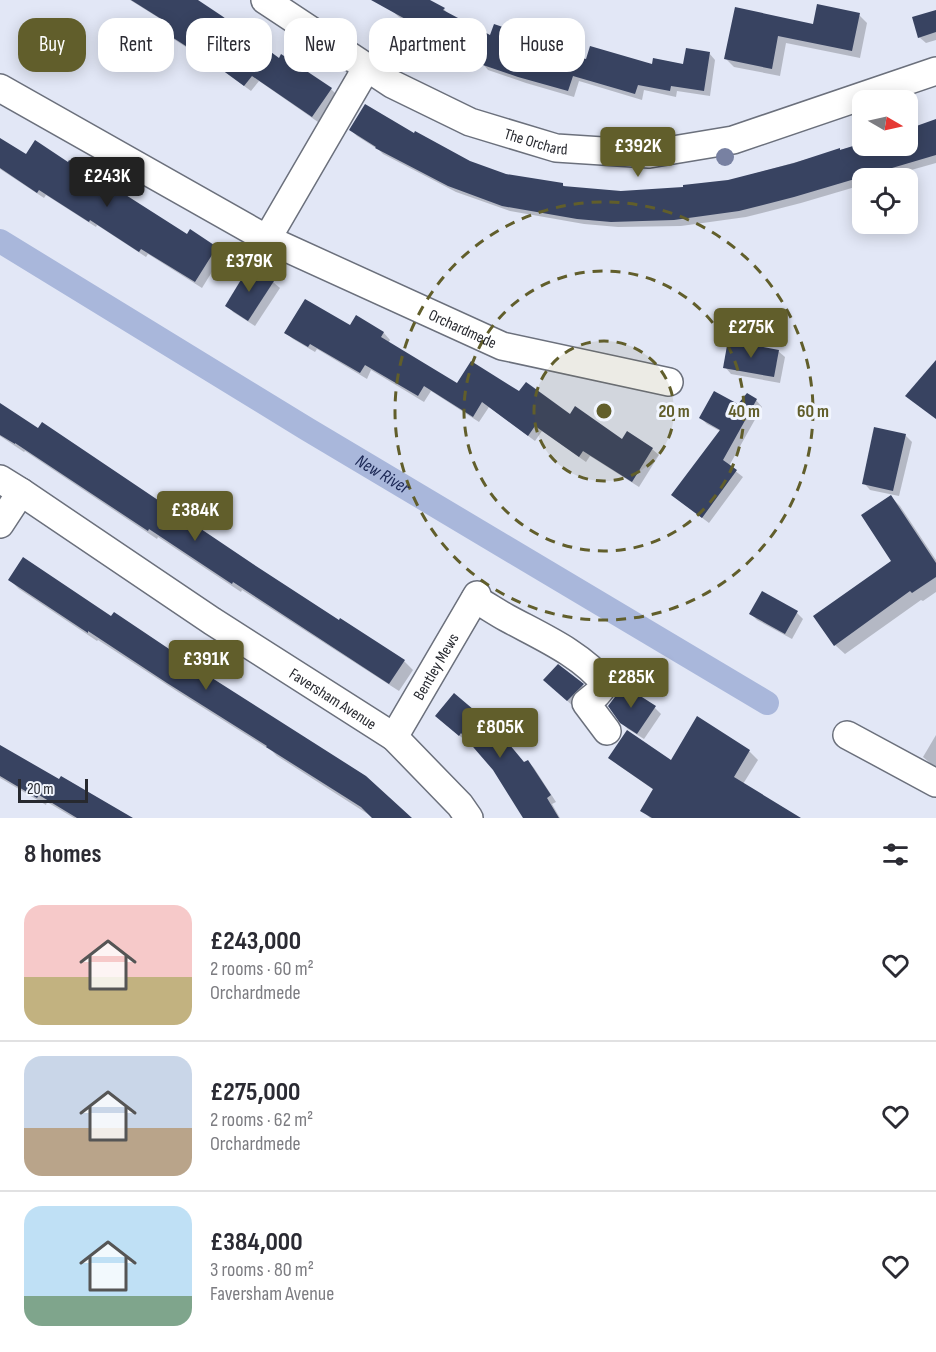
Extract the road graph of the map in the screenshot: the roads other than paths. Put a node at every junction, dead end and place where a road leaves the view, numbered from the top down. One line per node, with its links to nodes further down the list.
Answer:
1 (265, 0): 2 (street, The Orchard)
2 (367, 68): 3 (street, The Orchard); 5 (street)
3 (936, 71)
4 (0, 88): 5 (street, Orchardmede)
5 (267, 238): 6 (street, Orchardmede)
6 (669, 382)
7 (11, 485): 8 (street); 11 (street, Faversham Avenue)
8 (0, 524)
9 (606, 730): 11 (street, Bentley Mews)
10 (847, 735): 12 (street)
11 (394, 737): 13 (street, Faversham Avenue)
12 (936, 783)
13 (469, 818)

